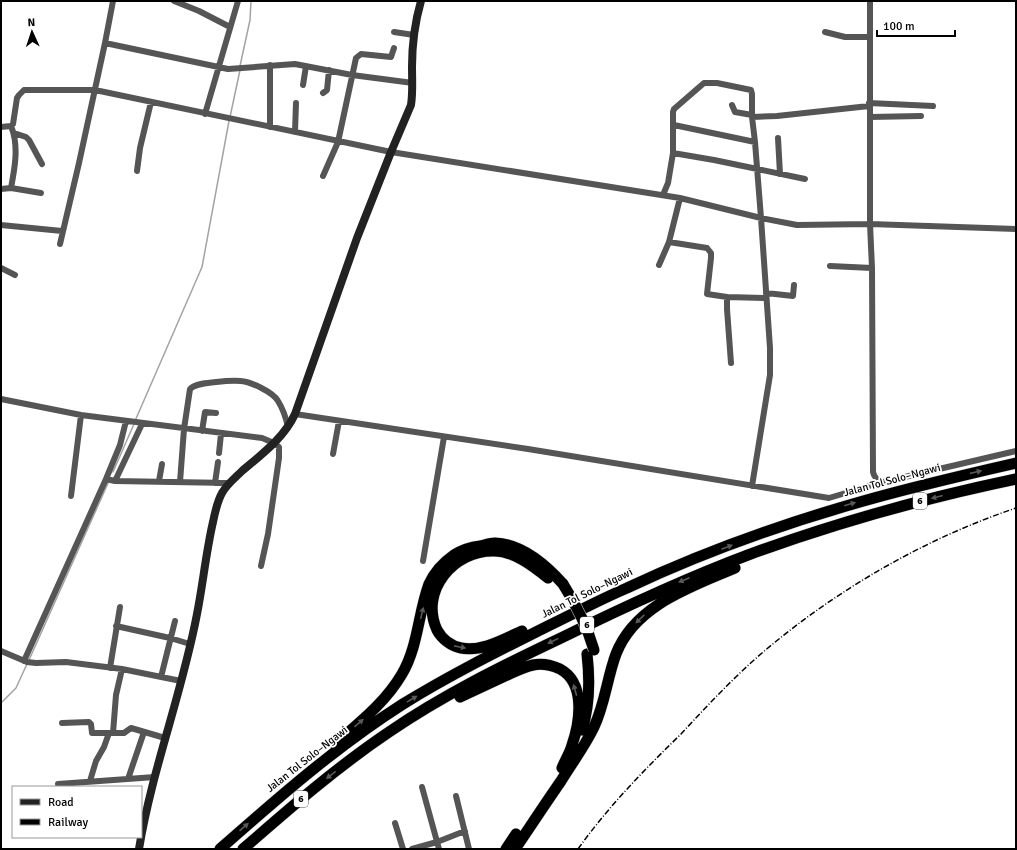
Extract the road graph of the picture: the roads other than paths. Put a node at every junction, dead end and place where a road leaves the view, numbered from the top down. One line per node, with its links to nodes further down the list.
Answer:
1 (113, 1): 12 (street)
2 (174, 1): 6 (street)
3 (238, 1): 7 (street)
4 (421, 1): 10 (main road)
5 (870, 1): 11 (street)
6 (190, 4): 7 (street)
7 (230, 27): 16 (street)
8 (394, 32): 10 (street)
9 (825, 32): 11 (street)
10 (414, 35): 19 (main road)
11 (870, 37): 25 (street)
12 (105, 43): 16 (street); 21 (street)
13 (394, 48): 18 (street)
14 (270, 65): 15 (street); 16 (street); 35 (street)
15 (306, 66): 17 (street); 20 (street)
16 (219, 67): 28 (street)
17 (329, 70): 18 (street); 22 (street)
18 (352, 75): 19 (street); 39 (street)
19 (413, 83): 41 (main road)
20 (304, 85)
21 (94, 90): 23 (street); 32 (street); 58 (street)
22 (323, 93)
23 (151, 102): 28 (street); 45 (street)
24 (296, 103): 36 (street)
25 (869, 104): 27 (street); 29 (street); 31 (street)
26 (732, 105): 29 (street)
27 (933, 106)
28 (205, 114): 35 (street)
29 (752, 116): 33 (street); 40 (street)
30 (921, 116): 31 (street)
31 (870, 117): 55 (street)
32 (11, 126): 34 (street); 37 (street)
33 (674, 126): 40 (street); 42 (street)
34 (1, 127)
35 (270, 128): 36 (street)
36 (295, 132): 39 (street)
37 (14, 133): 43 (street); 49 (street)
38 (778, 138): 46 (street)
39 (338, 142): 41 (street); 47 (street)
40 (756, 142): 44 (street)
41 (391, 152): 52 (street); 72 (main road)
42 (673, 153): 44 (street); 52 (street)
43 (42, 164)
44 (757, 169): 46 (street); 54 (street)
45 (137, 171)
46 (780, 174): 48 (street)
47 (323, 176)
48 (805, 179)
49 (11, 188): 50 (street); 51 (street)
50 (1, 189)
51 (41, 193)
52 (663, 195): 53 (street)
53 (680, 198): 54 (street); 59 (street)
54 (761, 218): 55 (street); 67 (street)
55 (870, 224): 57 (street); 64 (street)
56 (1, 225): 58 (street)
57 (1016, 229)
58 (62, 231): 60 (street)
59 (669, 242): 61 (street); 68 (street)
60 (60, 244)
61 (659, 265)
62 (830, 266): 64 (street)
63 (1, 268): 65 (street)
64 (872, 268): 94 (street)
65 (15, 275)
66 (794, 285): 67 (street)
67 (766, 295): 68 (street); 95 (street)
68 (727, 297): 69 (street)
69 (731, 363)
70 (1, 399): 73 (street)
71 (216, 413): 78 (street)
72 (295, 414): 74 (street); 76 (main road)
73 (81, 416): 75 (street); 96 (street)
74 (339, 420): 80 (street); 84 (street)
75 (135, 423): 77 (street); 88 (street); 88 (street)
76 (288, 427): 77 (street); 81 (main road)
77 (184, 429): 78 (street); 91 (street)
78 (202, 431): 79 (street)
79 (221, 434): 81 (street); 83 (street)
80 (444, 437): 95 (street); 98 (street)
81 (274, 442): 93 (main road); 99 (street)
82 (1016, 451): 94 (street)
83 (219, 453)
84 (333, 454)
85 (218, 462): 92 (street)
86 (1016, 463): 101 (highway, Jalan Tol Solo–Ngawi / 6, one-way to 86)
87 (162, 464): 90 (street)
88 (110, 480): 90 (street); 108 (street)
89 (1016, 480): 97 (highway, 6, one-way to 97)
90 (159, 481): 91 (street)
91 (180, 482): 92 (street)
92 (215, 482): 93 (street)
93 (229, 483): 106 (main road)
94 (878, 483): 95 (street)
95 (752, 486)
96 (71, 496)
97 (826, 529): 117 (highway, 6, one-way to 117); 118 (highway, one-way to 118)
98 (423, 561)
99 (261, 566)
100 (560, 586): 101 (highway, one-way to 101); 118 (highway); 125 (highway, one-way to 100)
101 (626, 588): 125 (highway, Jalan Tol Solo–Ngawi / 6, one-way to 101)
102 (120, 607): 104 (street)
103 (175, 621): 105 (street)
104 (116, 626): 105 (street); 109 (street)
105 (170, 638): 106 (street); 111 (street)
106 (190, 644): 112 (main road)
107 (1, 651): 108 (street)
108 (26, 661): 109 (street)
109 (110, 668): 110 (street)
110 (122, 670): 111 (street); 115 (street)
111 (161, 677): 112 (street)
112 (181, 681): 116 (main road)
113 (62, 723): 115 (street)
114 (144, 732): 115 (street); 116 (street); 120 (street)
115 (111, 733): 121 (street)
116 (165, 738): 119 (main road)
117 (362, 751): 118 (highway, one-way to 117); 133 (highway, 6, one-way to 133)
118 (566, 767): 138 (highway); 139 (highway)
119 (155, 777): 120 (street); 128 (main road)
120 (128, 779): 121 (street)
121 (90, 781): 122 (street)
122 (58, 784)
123 (422, 787): 130 (street)
124 (456, 796): 127 (street)
125 (269, 806): 132 (highway, Jalan Tol Solo–Ngawi / 6, one-way to 125)
126 (395, 823): 134 (street)
127 (465, 831): 130 (street); 137 (street)
128 (142, 834)
129 (141, 838): 131 (main road)
130 (437, 842): 135 (street); 136 (street)
131 (139, 849)
132 (220, 849)
133 (243, 849)
134 (403, 849)
135 (412, 849)
136 (439, 849)
137 (469, 849)
138 (506, 849)
139 (515, 849)

